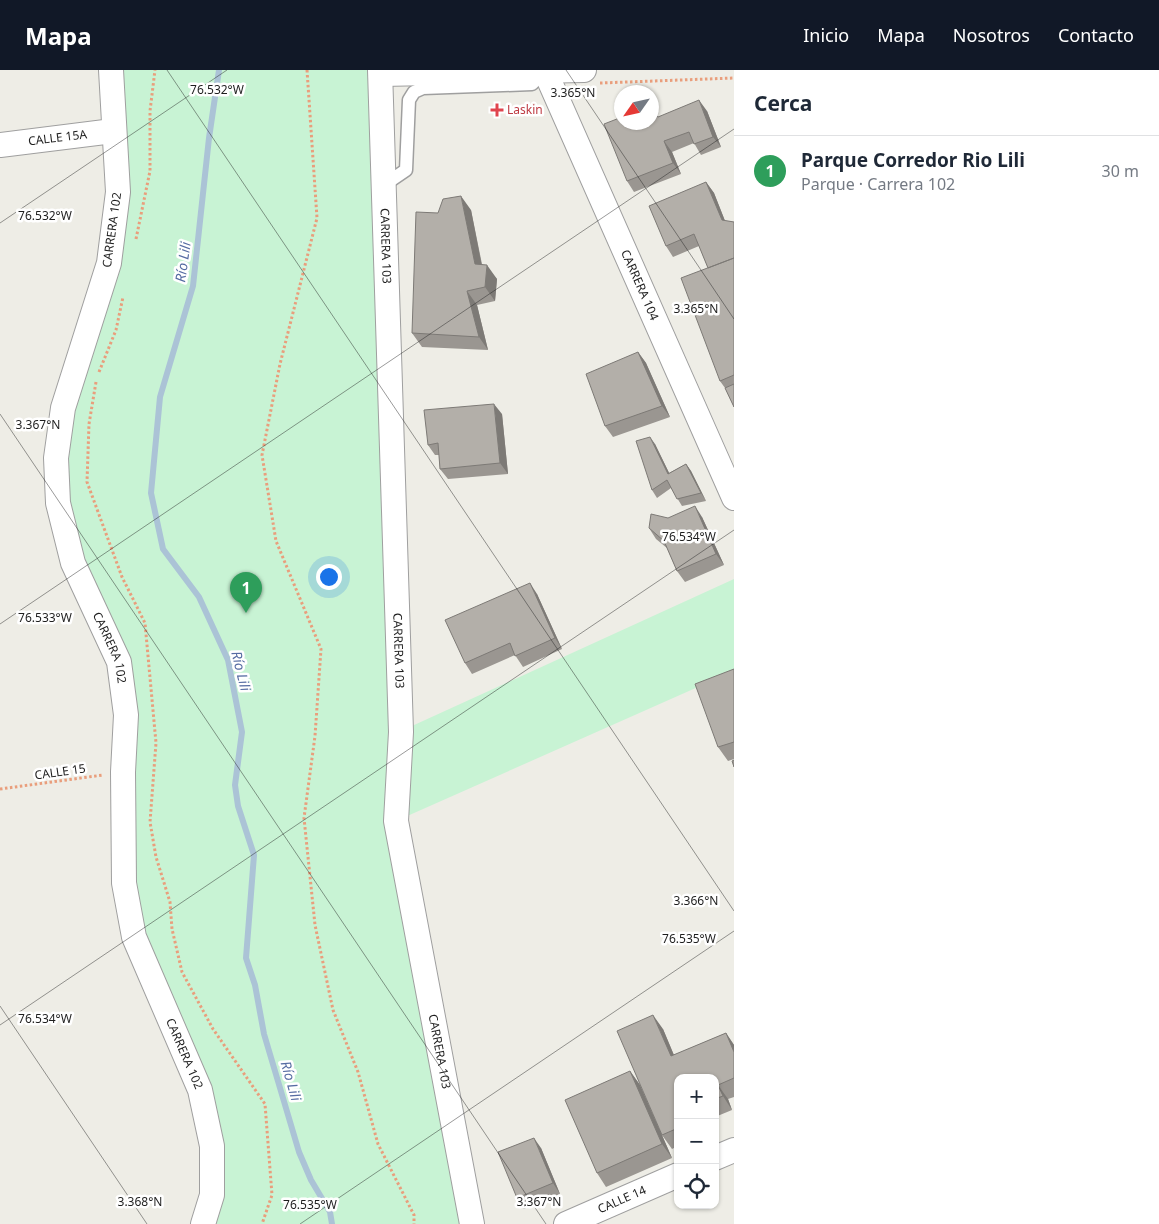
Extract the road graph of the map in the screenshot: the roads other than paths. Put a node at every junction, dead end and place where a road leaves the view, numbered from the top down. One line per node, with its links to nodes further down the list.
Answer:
1 (111, 70): 5 (street, CARRERA 102)
2 (380, 72): 3 (street); 7 (street, CARRERA 103)
3 (545, 72): 4 (street); 7 (lane); 8 (street, CARRERA 104)
4 (587, 77)
5 (113, 131): 6 (street, CALLE 15A); 12 (street, CARRERA 102)
6 (0, 145)
7 (384, 186): 13 (street, CARRERA 103)
8 (734, 498)
9 (734, 1150): 10 (street)
10 (719, 1156)
11 (674, 1177): 14 (street, CALLE 14)
12 (203, 1224)
13 (472, 1224)
14 (566, 1224)

